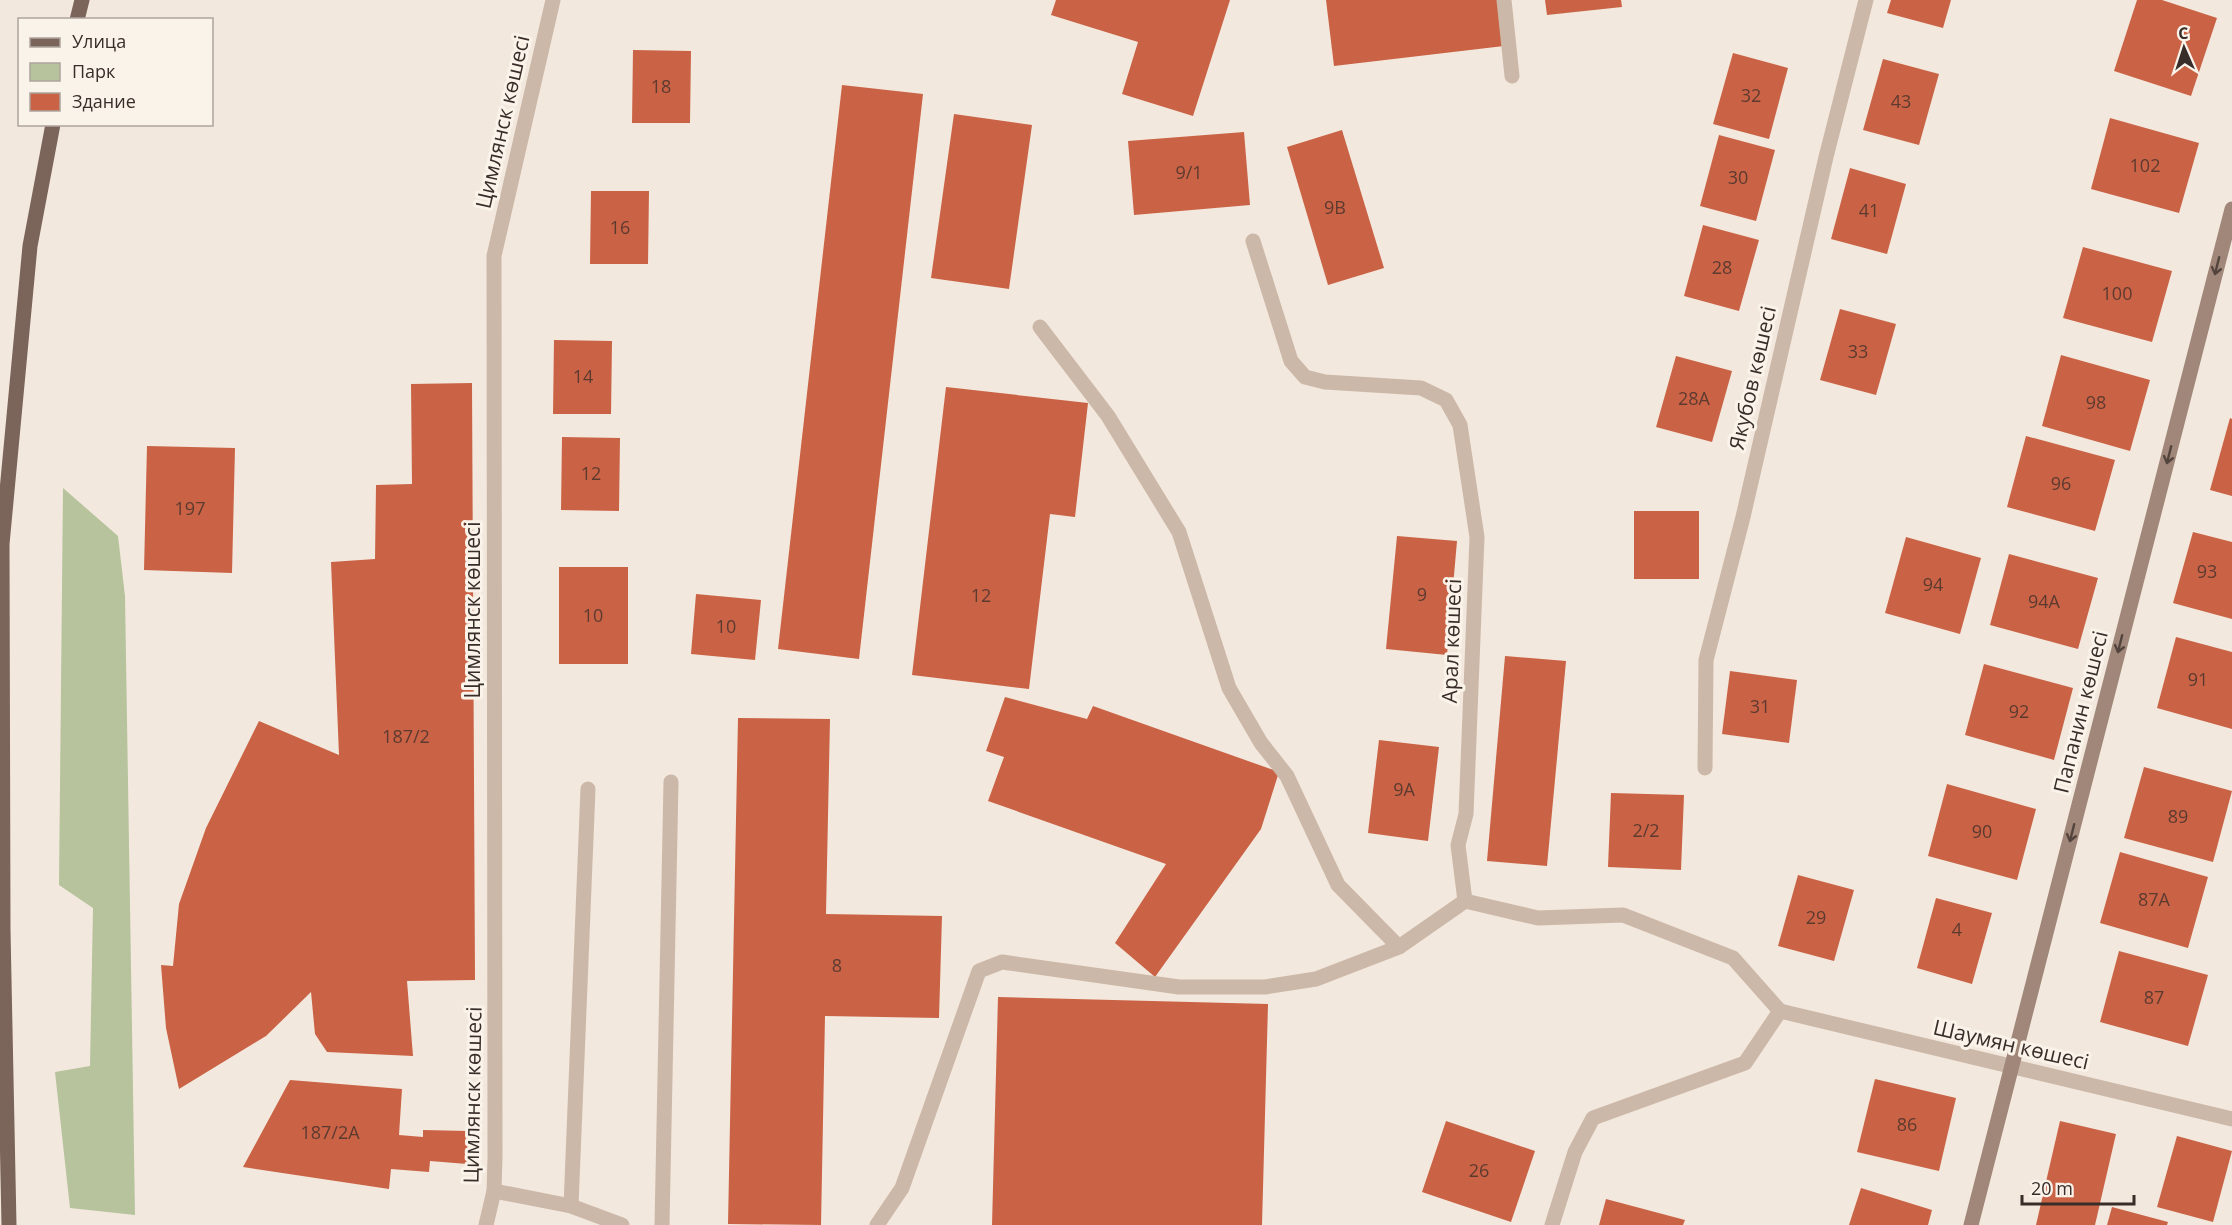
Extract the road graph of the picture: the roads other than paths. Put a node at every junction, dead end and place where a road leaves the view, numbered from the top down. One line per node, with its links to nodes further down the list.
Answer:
1 (82, 0): 5 (main road)
2 (553, 0): 19 (street, Цимлянск көшесі)
3 (1504, 0): 6 (street)
4 (1866, 0): 11 (street, Якубов көшесі)
5 (78, 18)
6 (1512, 76)
7 (53, 126): 21 (main road)
8 (2232, 209): 17 (main road, Папанин көшесі, one-way to 17)
9 (1253, 242): 14 (street, Арал көшесі)
10 (1040, 327): 15 (street)
11 (1705, 768)
12 (671, 782): 24 (street)
13 (588, 789): 20 (street)
14 (1465, 901): 15 (street); 16 (street)
15 (1399, 947): 25 (street)
16 (1780, 1011): 17 (street, Шаумян көшесі); 26 (street)
17 (2011, 1068): 18 (street, Шаумян көшесі); 27 (main road, Папанин көшесі)
18 (2232, 1119)
19 (494, 1191): 20 (street); 22 (street, Цимлянск көшесі)
20 (571, 1206): 23 (street)
21 (9, 1225)
22 (486, 1225)
23 (622, 1225)
24 (662, 1225)
25 (877, 1225)
26 (1552, 1225)
27 (1971, 1225)

